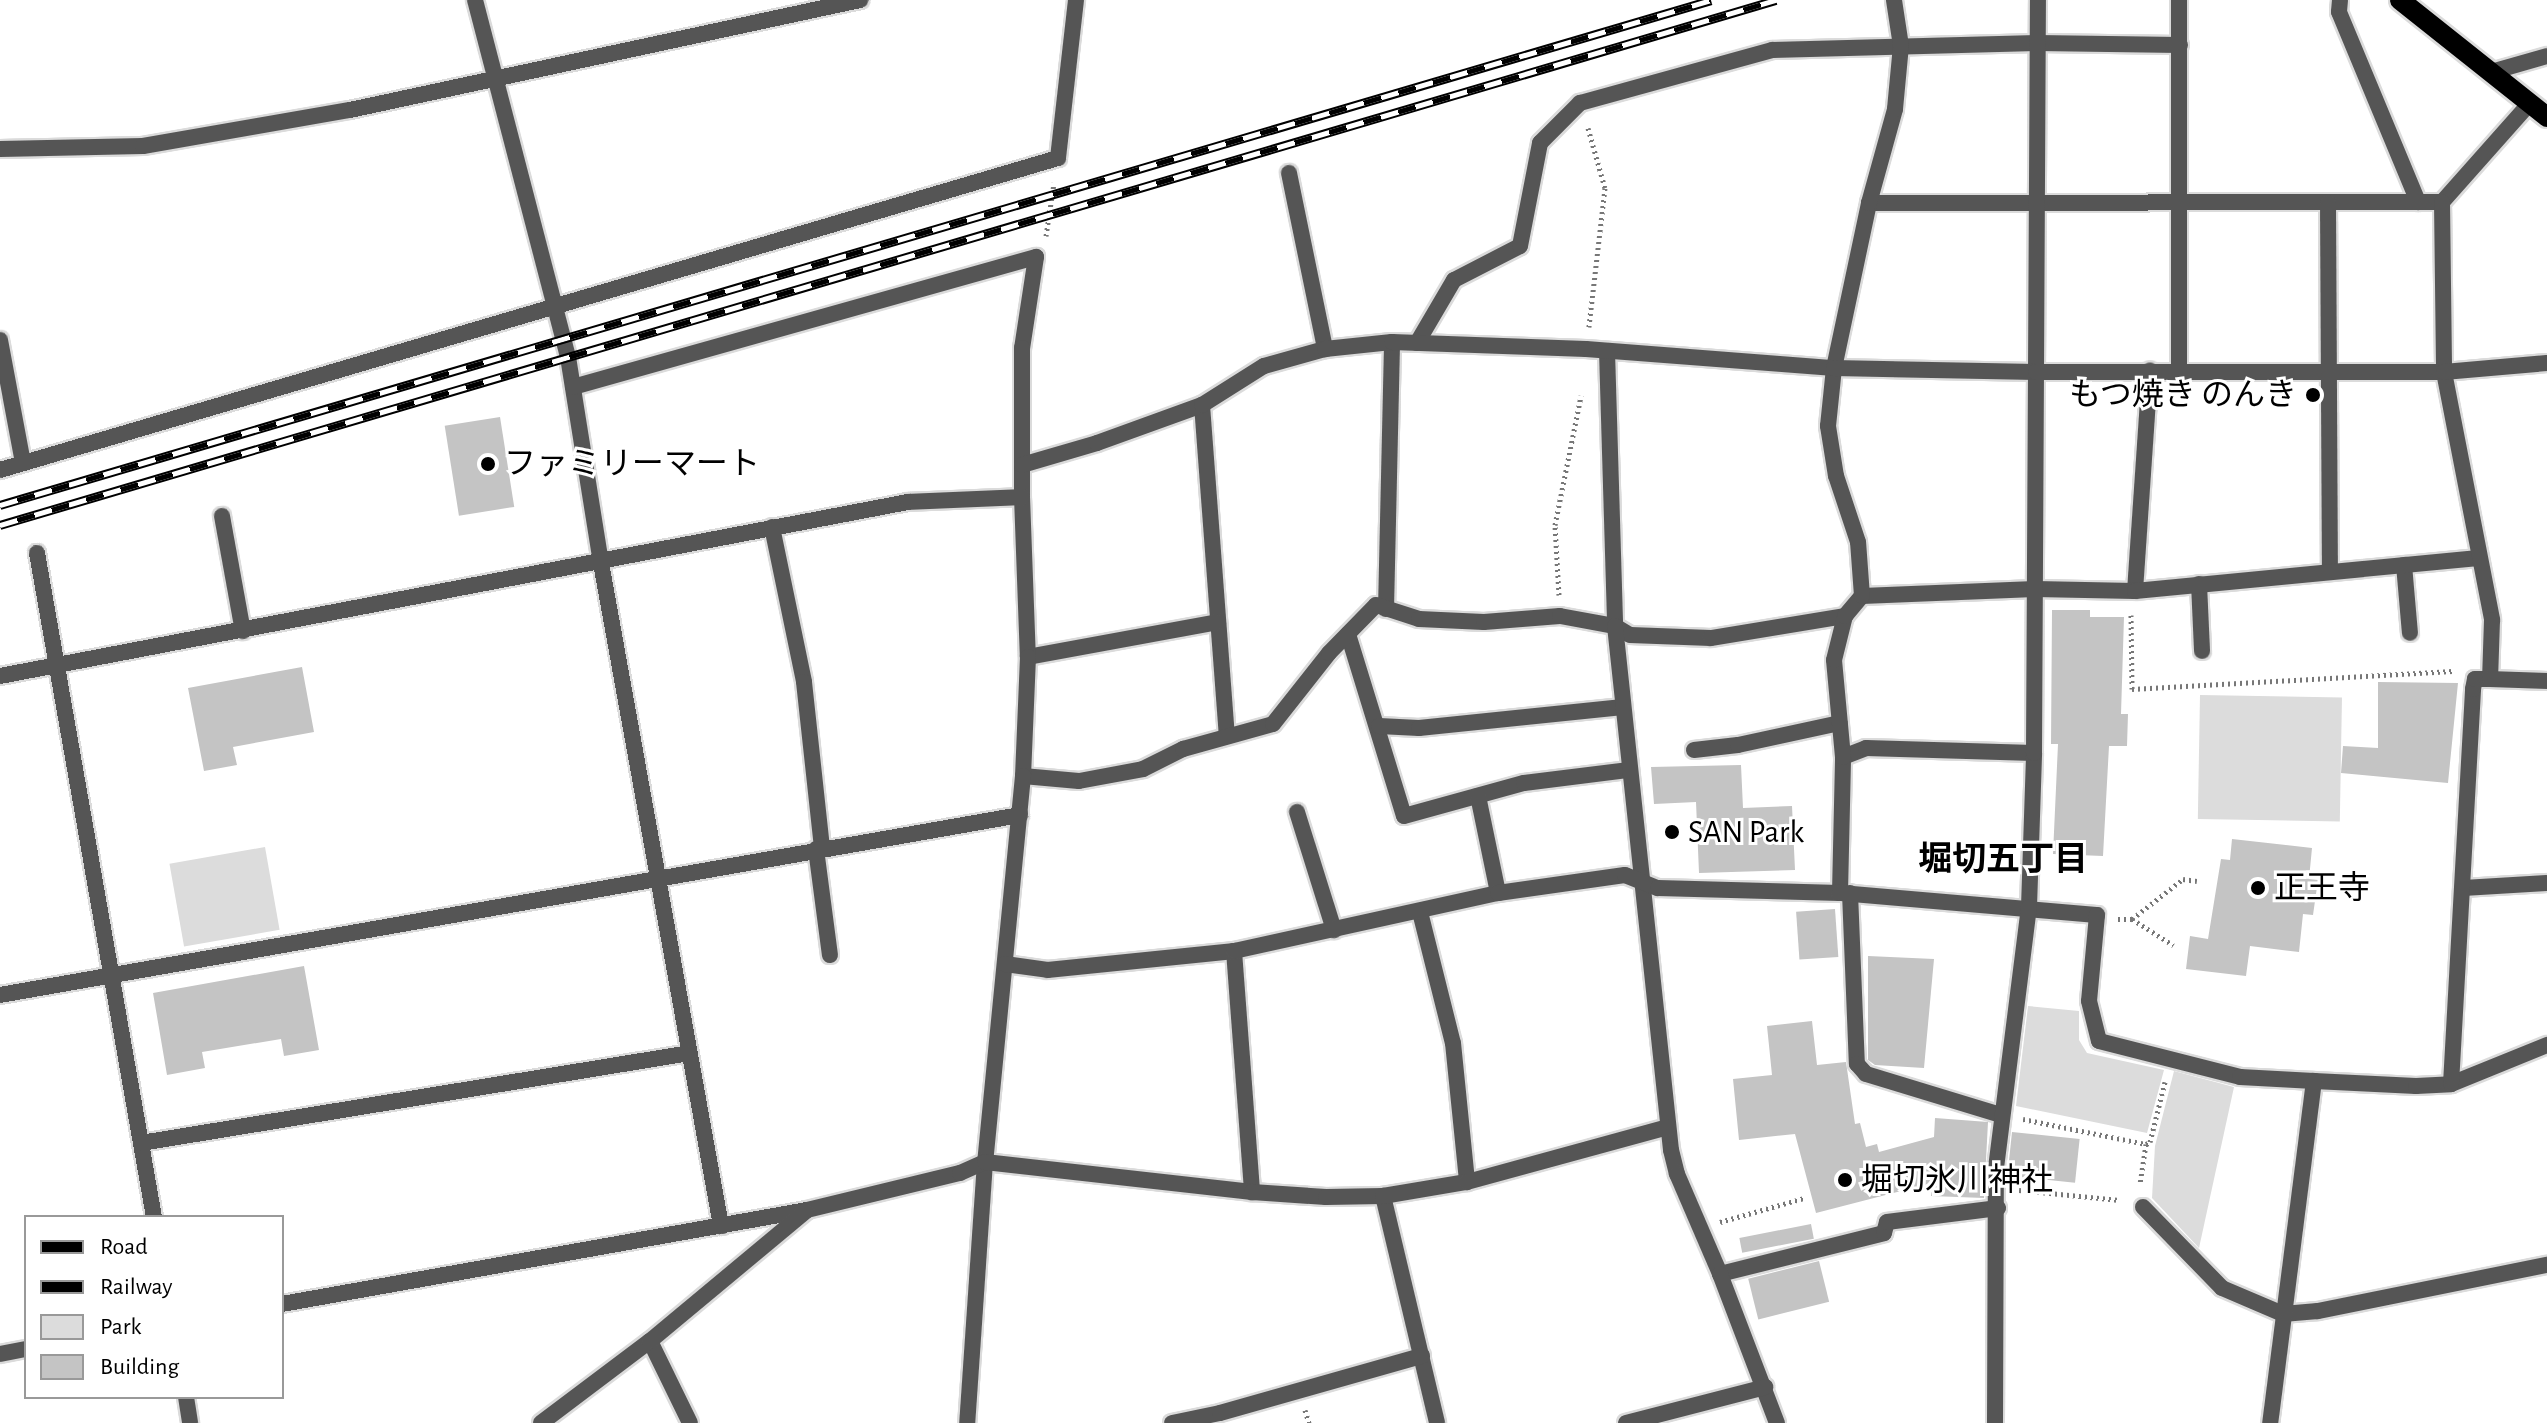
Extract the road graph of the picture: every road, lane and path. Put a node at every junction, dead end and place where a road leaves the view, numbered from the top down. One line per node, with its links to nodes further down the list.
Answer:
1 (475, 0): 14 (street)
2 (860, 0): 14 (street)
3 (1076, 0): 18 (street)
4 (1894, 0): 11 (street)
5 (2038, 0): 9 (street)
6 (2179, 0): 10 (street)
7 (2340, 0): 20 (street)
8 (2400, 0): 13 (main road)
9 (2037, 43): 10 (street); 11 (street); 23 (street)
10 (2180, 45): 24 (street)
11 (1901, 46): 22 (street); 30 (street)
12 (2547, 56): 13 (street)
13 (2491, 72): 15 (main road)
14 (496, 78): 17 (street); 27 (street)
15 (2530, 103): 16 (main road); 21 (street)
16 (2547, 117)
17 (0, 149)
18 (1058, 158): 26 (path); 27 (street)
19 (1289, 173): 31 (street)
20 (2418, 202): 21 (street); 25 (street)
21 (2442, 202): 39 (street)
22 (1869, 203): 23 (street); 34 (street)
23 (2035, 203): 24 (street); 38 (street)
24 (2179, 203): 25 (street); 36 (street)
25 (2328, 203): 37 (street)
26 (1036, 257): 40 (street); 43 (street)
27 (558, 308): 40 (street); 42 (street)
28 (0, 340): 42 (street)
29 (1392, 342): 30 (street); 31 (street); 57 (street)
30 (1417, 343): 32 (street)
31 (1325, 349): 41 (street)
32 (1607, 351): 34 (street); 60 (street)
33 (2547, 363): 39 (street)
34 (1834, 368): 38 (street); 56 (street)
35 (2150, 371): 36 (street); 38 (street); 55 (street)
36 (2179, 371): 37 (street)
37 (2330, 371): 39 (street); 52 (street)
38 (2036, 372): 54 (street)
39 (2444, 372): 49 (street)
40 (573, 387): 50 (street)
41 (1202, 405): 43 (street); 59 (street)
42 (23, 463): 44 (street)
43 (1022, 465): 45 (street)
44 (0, 470)
45 (1022, 497): 47 (street); 65 (street)
46 (222, 516): 61 (street)
47 (772, 527): 50 (street); 82 (street)
48 (37, 553): 66 (street)
49 (2478, 558): 51 (street); 68 (street)
50 (601, 563): 61 (street); 83 (street)
51 (2404, 565): 52 (street); 62 (street)
52 (2330, 572): 53 (street)
53 (2199, 584): 55 (street); 64 (street)
54 (2035, 589): 55 (street); 56 (street); 75 (street)
55 (2135, 591): 68 (path)
56 (1862, 596): 58 (street)
57 (1386, 609): 60 (street); 63 (street)
58 (1845, 616): 60 (street); 71 (street)
59 (1218, 622): 65 (street); 73 (street)
60 (1615, 626): 70 (street)
61 (243, 631): 66 (street)
62 (2410, 633)
63 (1348, 634): 72 (street); 73 (street)
64 (2202, 651)
65 (1028, 657): 78 (street)
66 (57, 666): 67 (street); 99 (street)
67 (0, 676)
68 (2482, 679): 69 (street); 87 (street)
69 (2547, 681)
70 (1623, 707): 72 (street); 77 (street)
71 (1840, 723): 74 (street); 76 (street)
72 (1379, 726): 79 (street)
73 (1227, 736): 78 (street)
74 (1694, 750)
75 (2034, 753): 76 (street); 90 (street)
76 (1843, 757): 89 (street)
77 (1629, 770): 79 (street); 84 (street)
78 (1023, 776): 81 (street)
79 (1478, 796): 88 (street)
80 (1297, 812): 94 (street)
81 (1020, 815): 82 (street); 98 (street)
82 (819, 848): 83 (street); 97 (street)
83 (659, 877): 99 (street); 102 (street)
84 (1642, 881): 88 (street); 89 (street); 107 (street)
85 (2197, 881): 93 (path)
86 (2547, 883): 87 (street)
87 (2463, 888): 105 (street)
88 (1498, 893): 91 (street)
89 (1845, 893): 90 (street); 106 (street)
90 (2029, 907): 92 (street); 106 (street)
91 (1420, 912): 94 (street); 111 (street)
92 (2097, 919): 93 (path); 103 (street)
93 (2132, 919): 95 (path)
94 (1334, 930): 96 (street)
95 (2173, 945)
96 (1234, 951): 98 (street); 113 (street)
97 (830, 955)
98 (1005, 964): 110 (street)
99 (112, 975): 100 (street); 108 (street)
100 (0, 995)
101 (2547, 1045): 105 (street)
102 (690, 1053): 108 (street); 121 (street)
103 (2171, 1058): 104 (street); 109 (path)
104 (2314, 1081): 105 (street); 125 (street)
105 (2451, 1084)
106 (2001, 1115): 109 (path); 112 (street)
107 (1668, 1127): 111 (street); 123 (street)
108 (141, 1143): 119 (street)
109 (2146, 1144): 116 (path)
110 (985, 1162): 113 (street); 118 (street); 135 (street)
111 (1467, 1182): 114 (street)
112 (1997, 1187): 116 (path); 117 (street)
113 (1252, 1192): 114 (street)
114 (1383, 1196): 129 (street)
115 (1804, 1198): 120 (path)
116 (2140, 1204): 125 (street)
117 (1998, 1208): 123 (street); 140 (street)
118 (807, 1210): 121 (street); 126 (street)
119 (154, 1215)
120 (1717, 1223)
121 (721, 1226): 124 (street)
122 (2547, 1265): 125 (street)
123 (1720, 1274): 130 (street)
124 (284, 1304)
125 (2283, 1314): 141 (street)
126 (650, 1341): 133 (street); 134 (street)
127 (24, 1349): 128 (street)
128 (0, 1354)
129 (1422, 1356): 136 (street); 137 (street)
130 (1765, 1387): 138 (street); 139 (street)
131 (186, 1399): 132 (street)
132 (190, 1423)
133 (541, 1423)
134 (690, 1423)
135 (967, 1423)
136 (1172, 1423)
137 (1437, 1423)
138 (1626, 1423)
139 (1777, 1423)
140 (1995, 1423)
141 (2270, 1423)

